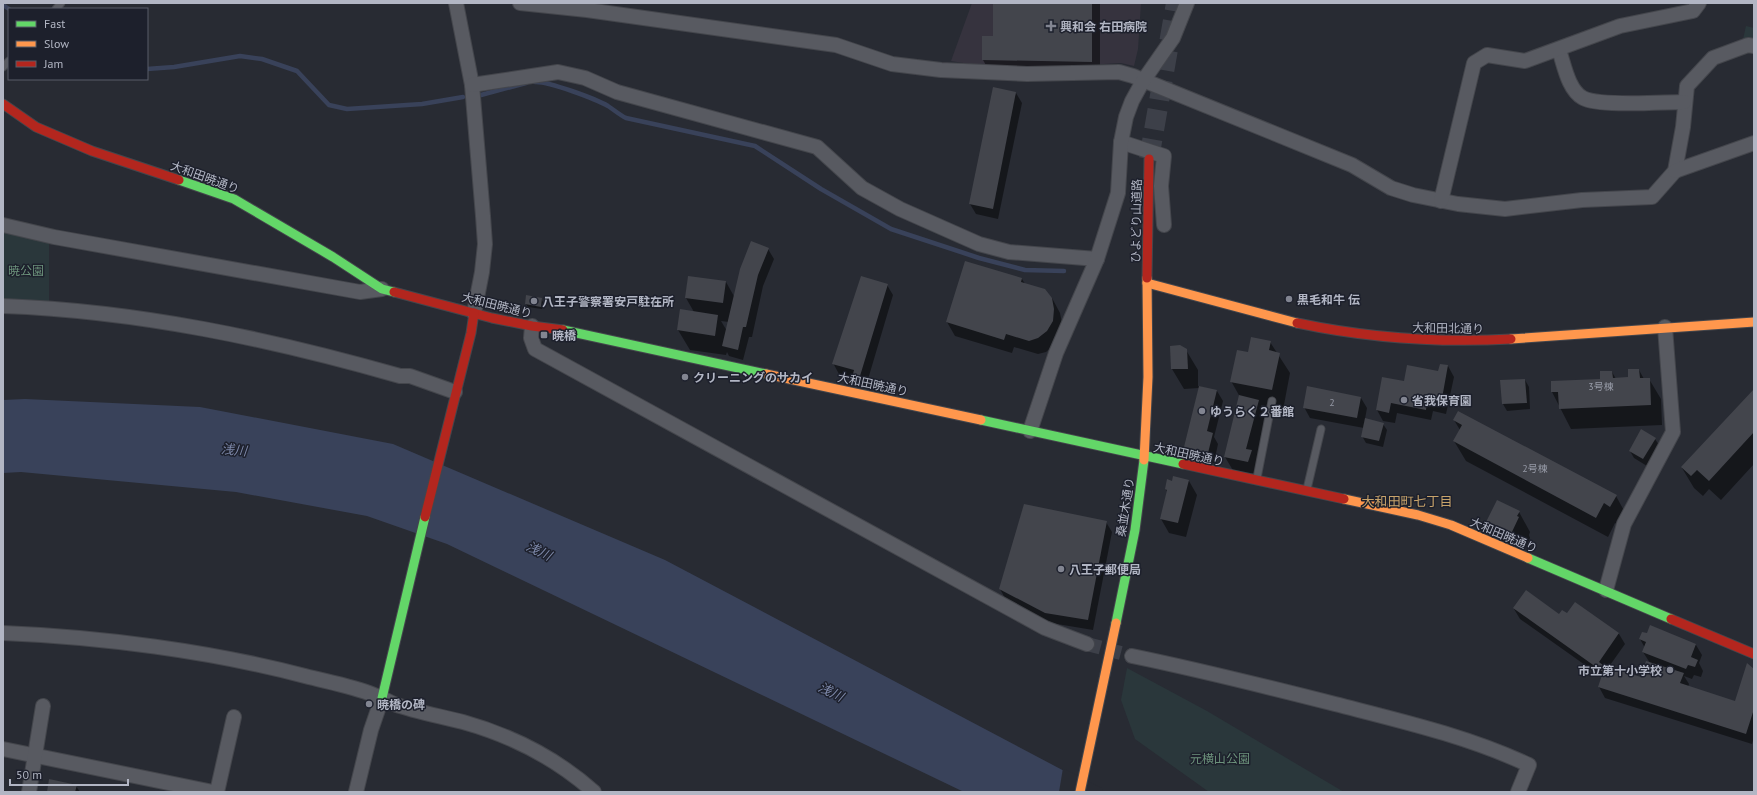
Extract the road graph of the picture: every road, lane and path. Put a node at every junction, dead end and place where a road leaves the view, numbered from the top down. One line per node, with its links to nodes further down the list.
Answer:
1 (456, 3): 9 (street)
2 (520, 3): 5 (street)
3 (1187, 3): 8 (street)
4 (1699, 3): 7 (street)
5 (588, 7): 8 (street)
6 (1754, 46): 10 (street)
7 (1559, 50): 10 (street); 16 (street)
8 (1143, 81): 12 (street); 16 (street)
9 (472, 85): 19 (street); 23 (street)
10 (1684, 102): 15 (street)
11 (3, 104): 21 (street, 大和田暁通り)
12 (1121, 142): 18 (street); 19 (street)
13 (1754, 143): 15 (street)
14 (1150, 159): 20 (street, ひよどり山道路)
15 (1675, 171): 16 (street)
16 (1441, 201)
17 (3, 225): 21 (street)
18 (1164, 225)
19 (1097, 259): 30 (street)
20 (1147, 283): 26 (street, 大和田北通り); 31 (street, 桑並木通り)
21 (382, 289): 23 (street, 大和田暁通り)
22 (3, 306): 27 (street)
23 (474, 313): 25 (street, 大和田暁通り); 27 (street)
24 (1754, 322): 26 (street, 大和田北通り)
25 (532, 326): 30 (street, 大和田暁通り); 36 (street)
26 (1665, 327): 34 (street)
27 (454, 398): 39 (street)
28 (1272, 402): 32 (lane)
29 (1321, 429): 33 (lane)
30 (1030, 431): 31 (street, 大和田暁通り)
31 (1145, 456): 32 (street, 大和田暁通り); 49 (street, 桑並木通り)
32 (1256, 481): 33 (street, 大和田暁通り)
33 (1306, 492): 34 (street, 大和田暁通り)
34 (1606, 590): 37 (street, 大和田暁通り)
35 (3, 633): 39 (street)
36 (1087, 644)
37 (1754, 654)
38 (1132, 656): 50 (street)
39 (384, 692): 47 (street); 48 (street)
40 (43, 706): 43 (street)
41 (234, 717): 46 (street)
42 (3, 748): 43 (street)
43 (35, 754): 44 (street); 45 (street)
44 (29, 792)
45 (213, 792)
46 (217, 792)
47 (356, 792)
48 (594, 792)
49 (1080, 792)
50 (1518, 792)

